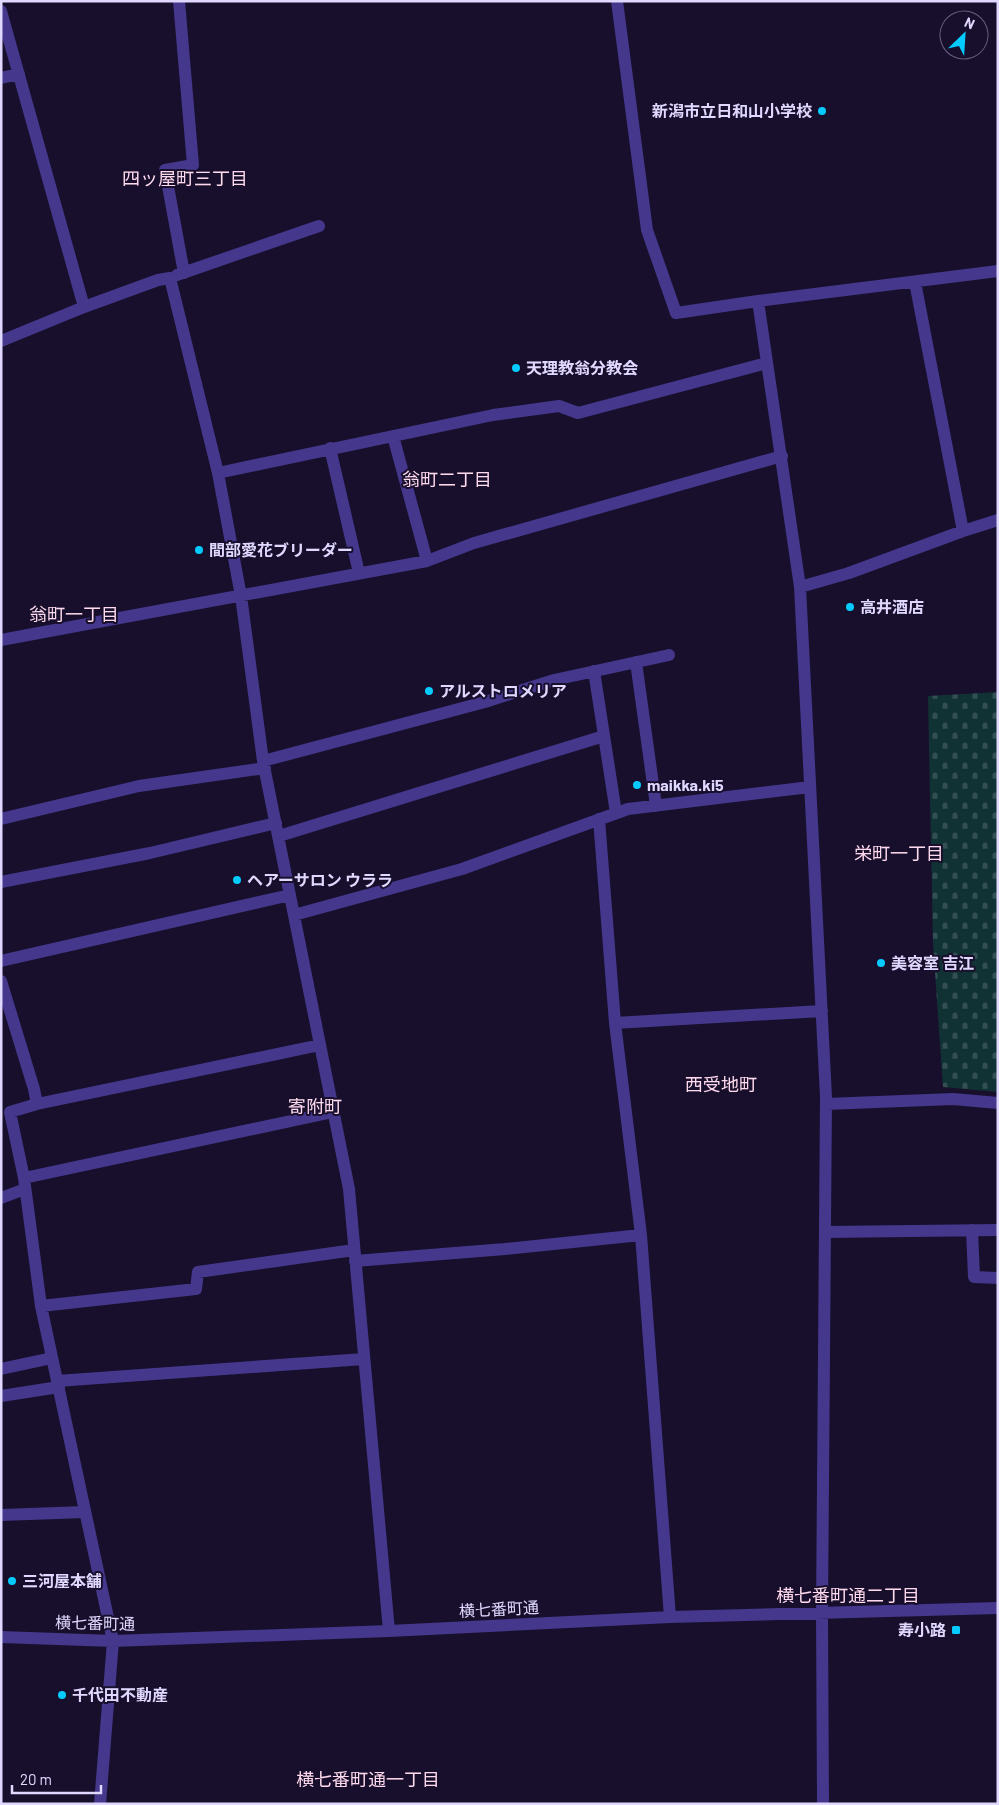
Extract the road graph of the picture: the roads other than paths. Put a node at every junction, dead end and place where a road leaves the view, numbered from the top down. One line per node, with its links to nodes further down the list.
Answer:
1 (179, 1): 8 (street)
2 (617, 1): 11 (street)
3 (1, 11): 4 (street)
4 (19, 74): 5 (street); 12 (street)
5 (1, 78)
6 (319, 226): 8 (street)
7 (998, 271): 10 (street)
8 (184, 273): 9 (street)
9 (170, 278): 12 (street); 18 (street)
10 (915, 282): 11 (street); 20 (street)
11 (758, 301): 14 (street)
12 (84, 307): 13 (street)
13 (1, 341)
14 (767, 363): 15 (street); 17 (street)
15 (393, 436): 16 (street); 21 (street)
16 (330, 448): 18 (street); 22 (street)
17 (782, 456): 21 (street); 23 (street)
18 (218, 473): 24 (street)
19 (998, 520): 20 (street)
20 (963, 531): 23 (street)
21 (428, 560): 22 (street)
22 (359, 574): 24 (street)
23 (800, 586): 31 (street)
24 (242, 596): 25 (street); 30 (street)
25 (1, 640)
26 (669, 655): 27 (street)
27 (636, 662): 28 (street); 32 (street)
28 (594, 671): 29 (street); 30 (street)
29 (604, 736): 33 (street); 37 (street)
30 (264, 765): 35 (street); 36 (street)
31 (810, 787): 32 (street); 43 (street)
32 (656, 806): 33 (street)
33 (616, 813): 34 (street)
34 (599, 819): 40 (street); 44 (street)
35 (1, 820)
36 (276, 823): 37 (street); 38 (street)
37 (278, 836): 39 (street)
38 (1, 882)
39 (290, 896): 40 (street); 41 (street)
40 (294, 915): 45 (street)
41 (1, 961)
42 (1, 981): 47 (street)
43 (822, 1010): 44 (street); 48 (street)
44 (614, 1023): 56 (street)
45 (320, 1045): 47 (street); 49 (street)
46 (998, 1103): 48 (street)
47 (37, 1104): 50 (street)
48 (826, 1104): 55 (street)
49 (333, 1112): 51 (street); 57 (street)
50 (6, 1114): 51 (street)
51 (25, 1183): 52 (street); 59 (street)
52 (1, 1198)
53 (972, 1230): 54 (street); 55 (street); 58 (street)
54 (998, 1230)
55 (825, 1232): 68 (street)
56 (641, 1235): 57 (street); 69 (street)
57 (355, 1255): 59 (street); 61 (street)
58 (998, 1278)
59 (41, 1306): 60 (street)
60 (52, 1358): 62 (street); 63 (street)
61 (364, 1359): 63 (street); 70 (street)
62 (1, 1369)
63 (58, 1384): 64 (street); 65 (street)
64 (1, 1396)
65 (85, 1512): 66 (street); 72 (street)
66 (1, 1515)
67 (998, 1608): 68 (street, 横七番町通)
68 (822, 1612): 69 (street, 横七番町通); 74 (street)
69 (670, 1617): 70 (street, 横七番町通)
70 (389, 1631): 72 (street, 横七番町通)
71 (1, 1636): 72 (street, 横七番町通)
72 (113, 1641): 73 (street)
73 (100, 1804)
74 (823, 1804)

